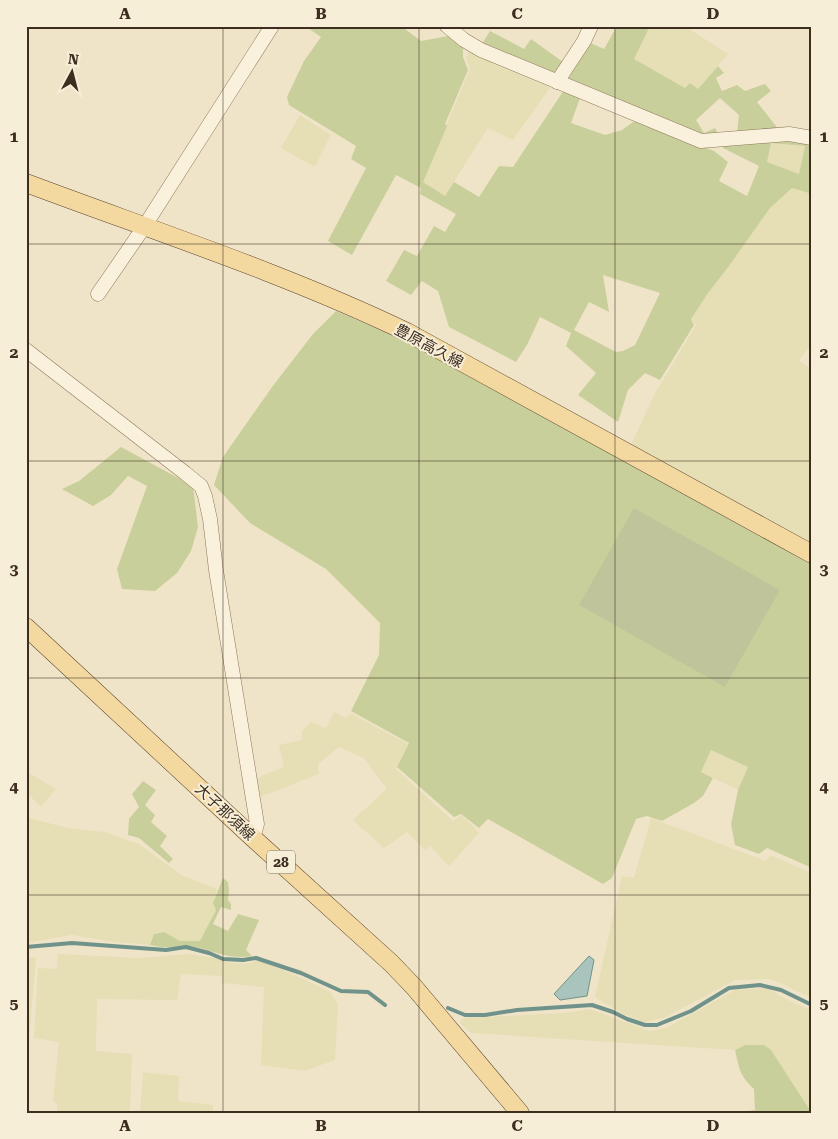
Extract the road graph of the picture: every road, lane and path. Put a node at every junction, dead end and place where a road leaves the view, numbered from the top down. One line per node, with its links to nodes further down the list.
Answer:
1 (272, 26): 7 (street)
2 (447, 26): 4 (street)
3 (591, 26): 4 (street)
4 (557, 82): 5 (street)
5 (812, 138)
6 (26, 183): 7 (main road, 豊原高久線)
7 (144, 227): 8 (street); 10 (main road, 豊原高久線)
8 (98, 294)
9 (26, 350): 12 (street)
10 (812, 554)
11 (26, 627): 12 (main road, 大子那須線 / 28)
12 (253, 838): 13 (main road, 大子那須線 / 28)
13 (520, 1113)

